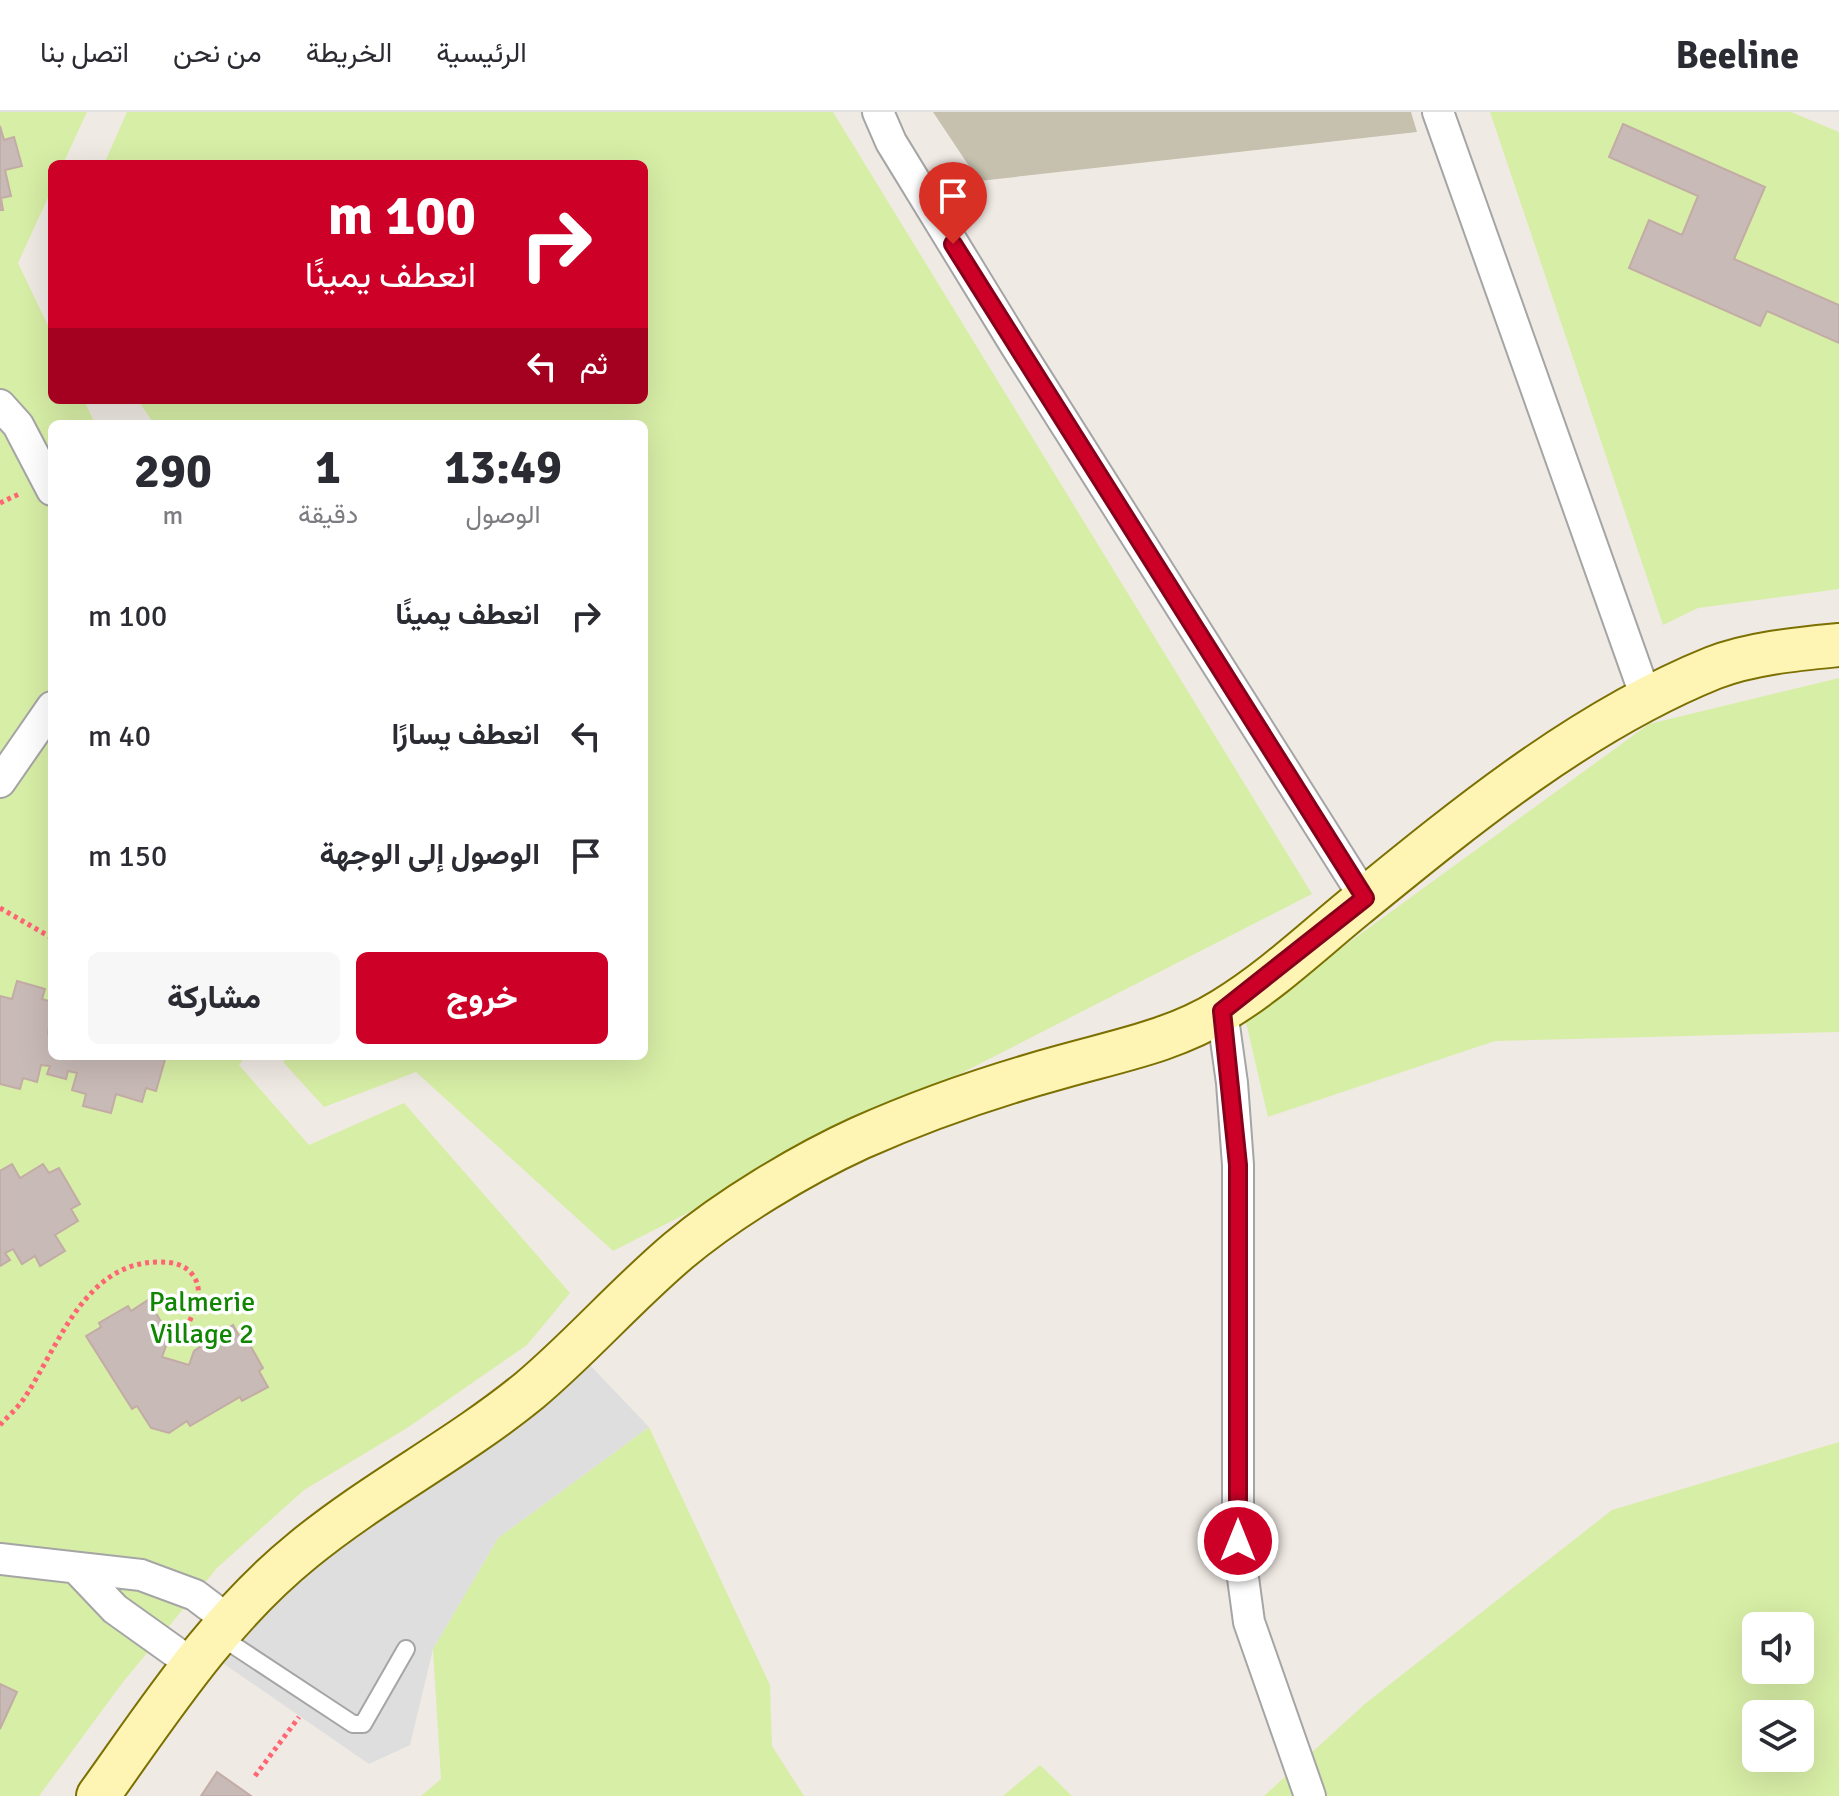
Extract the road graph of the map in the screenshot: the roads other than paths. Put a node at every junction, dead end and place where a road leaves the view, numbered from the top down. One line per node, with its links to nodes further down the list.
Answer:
1 (878, 112): 9 (street)
2 (1438, 112): 6 (street)
3 (0, 405): 4 (street)
4 (48, 482)
5 (1839, 645): 6 (street)
6 (1647, 700): 9 (street)
7 (48, 713): 8 (street)
8 (0, 782)
9 (1365, 898): 10 (street)
10 (1222, 1011): 13 (street); 16 (street)
11 (0, 1559): 12 (street)
12 (78, 1570): 13 (street); 13 (street)
13 (212, 1640): 14 (lane); 15 (street)
14 (406, 1649)
15 (98, 1796)
16 (1310, 1796)

